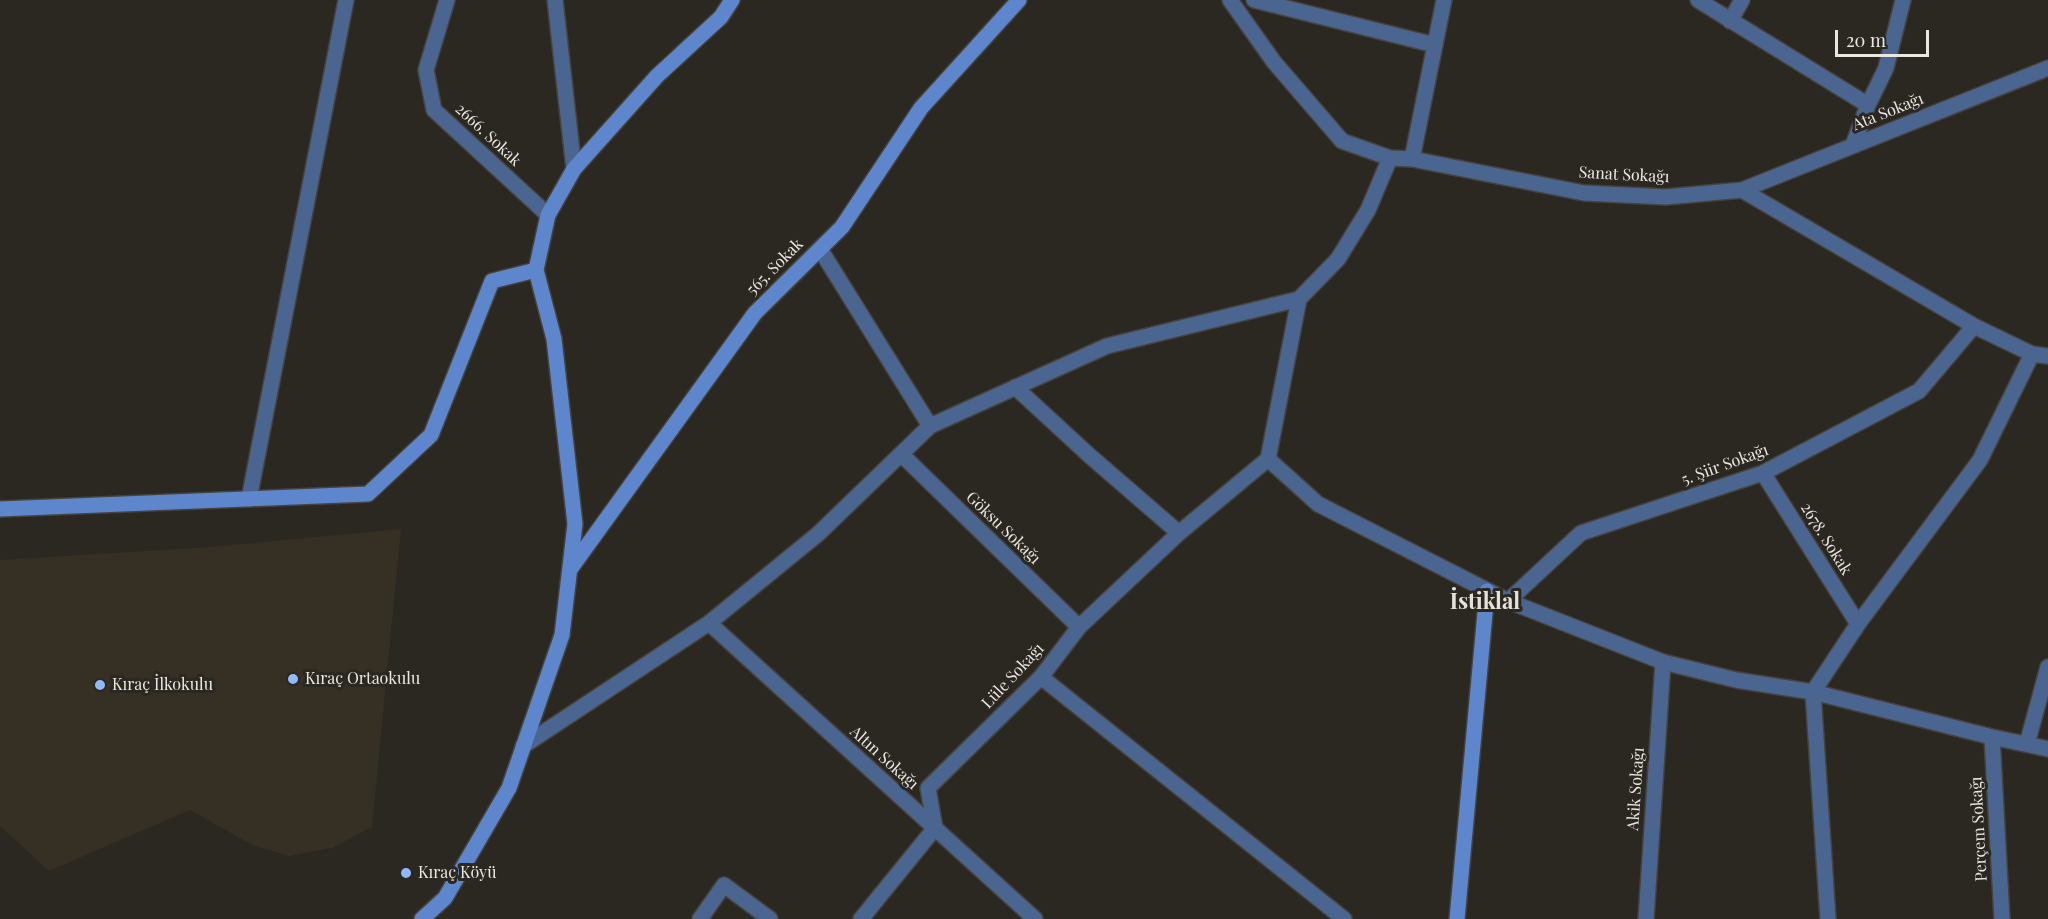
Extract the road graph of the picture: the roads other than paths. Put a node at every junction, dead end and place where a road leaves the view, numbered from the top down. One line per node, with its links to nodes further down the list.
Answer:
1 (346, 0): 33 (street)
2 (447, 0): 21 (street, 2666. Sokak)
3 (555, 0): 19 (street)
4 (732, 0): 19 (street)
5 (1019, 0): 22 (street, 565. Sokak)
6 (1230, 0): 17 (street, Sanat Sokağı)
7 (1254, 0): 13 (street)
8 (1444, 0): 13 (street)
9 (1698, 0): 12 (street)
10 (1742, 0): 12 (street)
11 (1903, 0): 15 (street)
12 (1730, 21): 15 (street)
13 (1435, 45): 18 (street)
14 (2048, 68): 16 (street, Ata Sokağı)
15 (1868, 105): 16 (street)
16 (1853, 145): 20 (street, Ata Sokağı)
17 (1390, 158): 18 (street, Sanat Sokağı); 24 (street)
18 (1412, 159): 20 (street, Sanat Sokağı)
19 (574, 169): 21 (street)
20 (1742, 190): 25 (street)
21 (548, 215): 23 (street)
22 (820, 249): 29 (street); 36 (street, 565. Sokak)
23 (536, 270): 33 (street); 36 (street)
24 (1299, 299): 28 (street); 31 (street)
25 (1974, 326): 26 (street); 32 (street, 5. Şiir Sokağı)
26 (2032, 354): 27 (street); 40 (street)
27 (2048, 356)
28 (1015, 387): 29 (street); 35 (street)
29 (930, 426): 30 (street)
30 (901, 454): 39 (street); 41 (street, Göksu Sokağı)
31 (1268, 459): 35 (street, Lüle Sokağı); 37 (street)
32 (1762, 473): 38 (street, 5. Şiir Sokağı); 40 (street, 2678. Sokak)
33 (249, 499): 34 (street)
34 (0, 509)
35 (1179, 533): 41 (street, Lüle Sokağı)
36 (570, 571): 48 (street)
37 (1487, 591): 38 (street); 57 (street)
38 (1508, 601): 42 (street)
39 (709, 623): 48 (street); 50 (street, Altın Sokağı)
40 (1858, 624): 45 (street)
41 (1079, 627): 44 (street, Lüle Sokağı)
42 (1663, 662): 45 (street); 58 (street, Akik Sokağı)
43 (2048, 666): 47 (street)
44 (1041, 677): 50 (street, Lüle Sokağı); 56 (street)
45 (1813, 692): 46 (street); 59 (street)
46 (1992, 737): 47 (street); 60 (street, Perçem Sokağı)
47 (2027, 744): 49 (street)
48 (524, 746): 51 (street)
49 (2048, 749)
50 (935, 828): 54 (street); 55 (street, Altın Sokağı)
51 (424, 918)
52 (699, 919): 53 (street)
53 (770, 919)
54 (861, 919)
55 (1035, 919)
56 (1344, 919)
57 (1457, 919)
58 (1646, 919)
59 (1828, 919)
60 (2002, 919)

